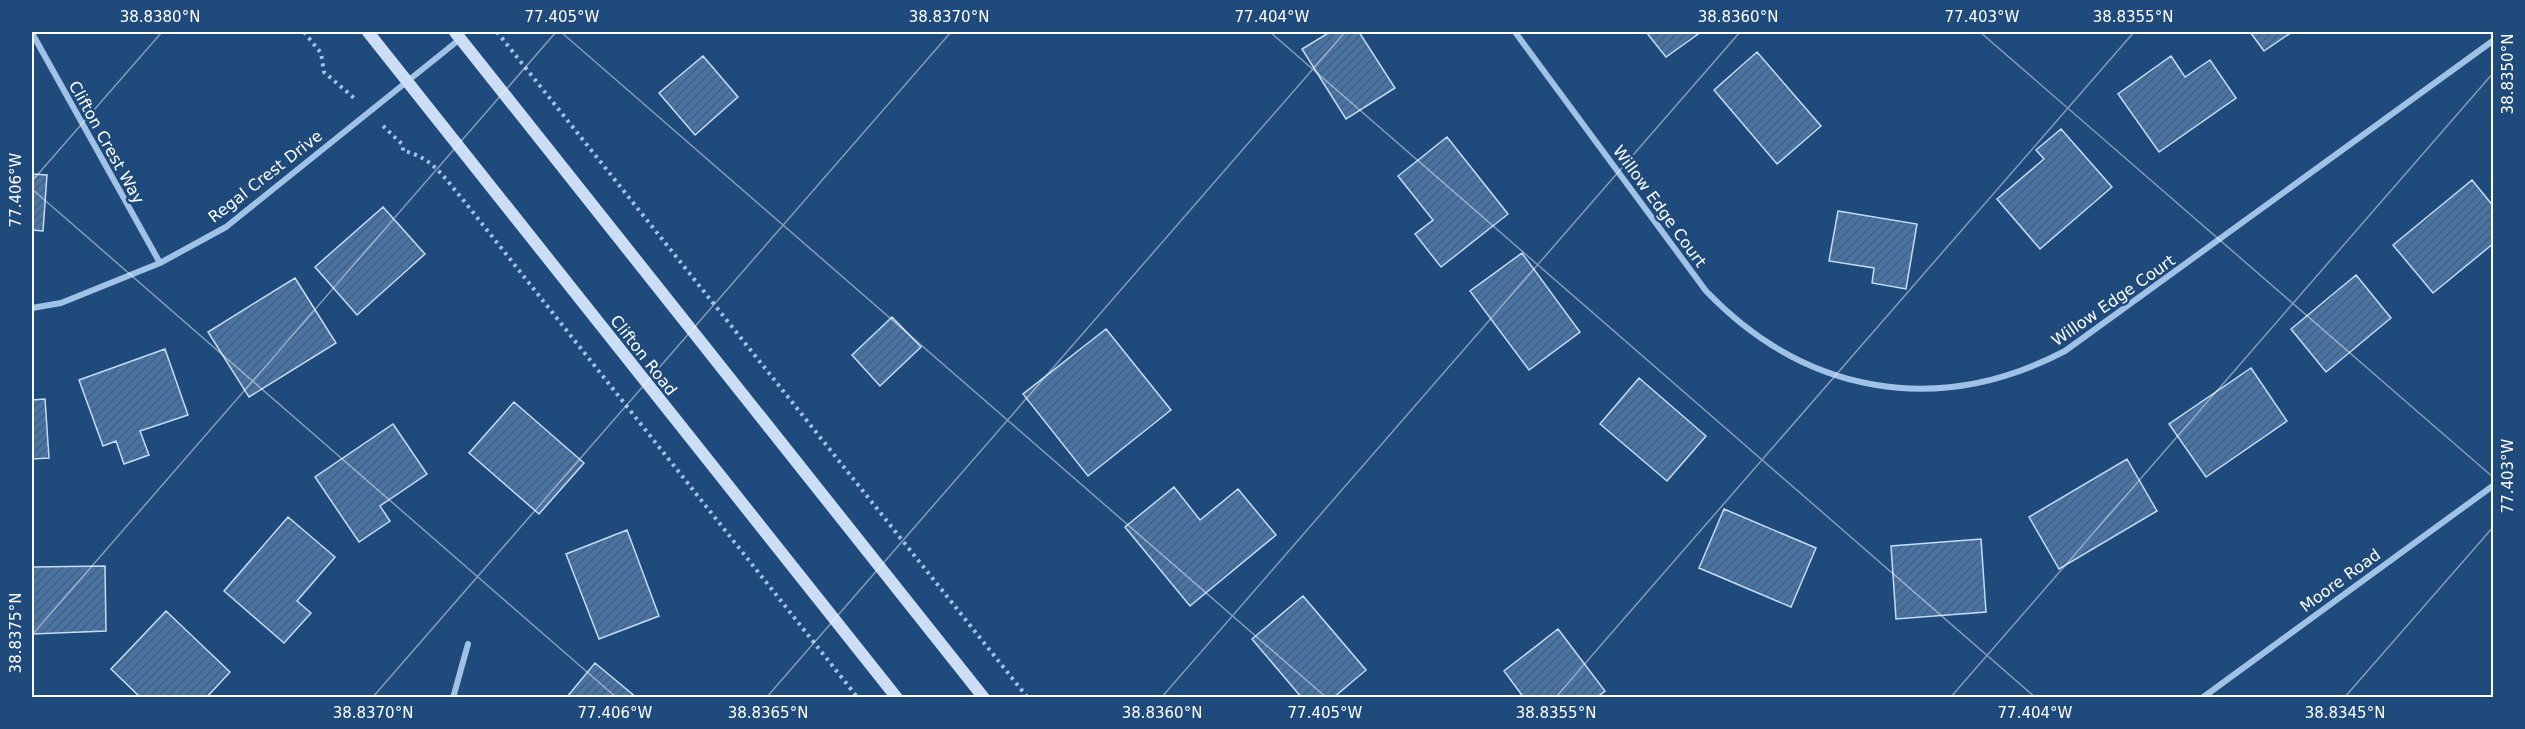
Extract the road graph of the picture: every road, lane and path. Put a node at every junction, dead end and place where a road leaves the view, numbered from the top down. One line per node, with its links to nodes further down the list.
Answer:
1 (304, 32): 9 (path)
2 (368, 32): 8 (main road, Clifton Road)
3 (497, 32): 18 (path)
4 (1515, 32): 7 (street, Willow Edge Court)
5 (32, 33): 10 (street, Clifton Crest Way)
6 (458, 35): 8 (street, Regal Crest Drive); 17 (main road)
7 (2493, 40)
8 (407, 81): 9 (street, Regal Crest Drive); 16 (main road, Clifton Road)
9 (369, 112): 10 (street, Regal Crest Drive); 15 (path)
10 (160, 263): 11 (street, Regal Crest Drive)
11 (32, 308)
12 (2493, 485): 19 (street, Moore Road)
13 (468, 644): 14 (street)
14 (453, 698)
15 (858, 698)
16 (897, 698)
17 (984, 698)
18 (1028, 698)
19 (2202, 698)

